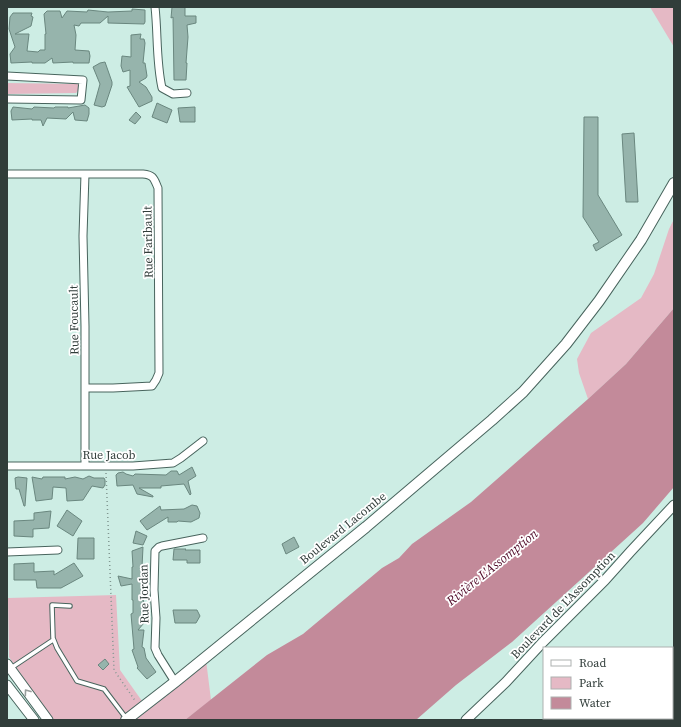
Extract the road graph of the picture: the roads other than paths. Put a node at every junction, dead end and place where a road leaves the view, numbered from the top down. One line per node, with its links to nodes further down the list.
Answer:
1 (155, 7): 3 (street)
2 (7, 76): 4 (street)
3 (187, 93)
4 (7, 99)
5 (7, 174): 6 (street, Rue Faribault)
6 (84, 174): 8 (street, Rue Foucault); 8 (street, Rue Faribault)
7 (674, 183): 19 (main road, Boulevard Lacombe)
8 (86, 388): 11 (street, Rue Foucault)
9 (203, 441): 11 (street, Rue Jacob)
10 (7, 466): 11 (street, Rue Jacob)
11 (85, 466)
12 (674, 505): 24 (street, Boulevard de L'Assomption)
13 (203, 538): 19 (street, Rue Jordan)
14 (58, 550): 15 (street)
15 (7, 552)
16 (70, 606): 17 (lane)
17 (54, 640): 18 (lane); 23 (lane)
18 (9, 666): 22 (street, one-way to 18)
19 (175, 682): 23 (main road, Boulevard Lacombe)
20 (7, 685): 21 (street)
21 (34, 720)
22 (48, 720)
23 (126, 720)
24 (466, 720)

